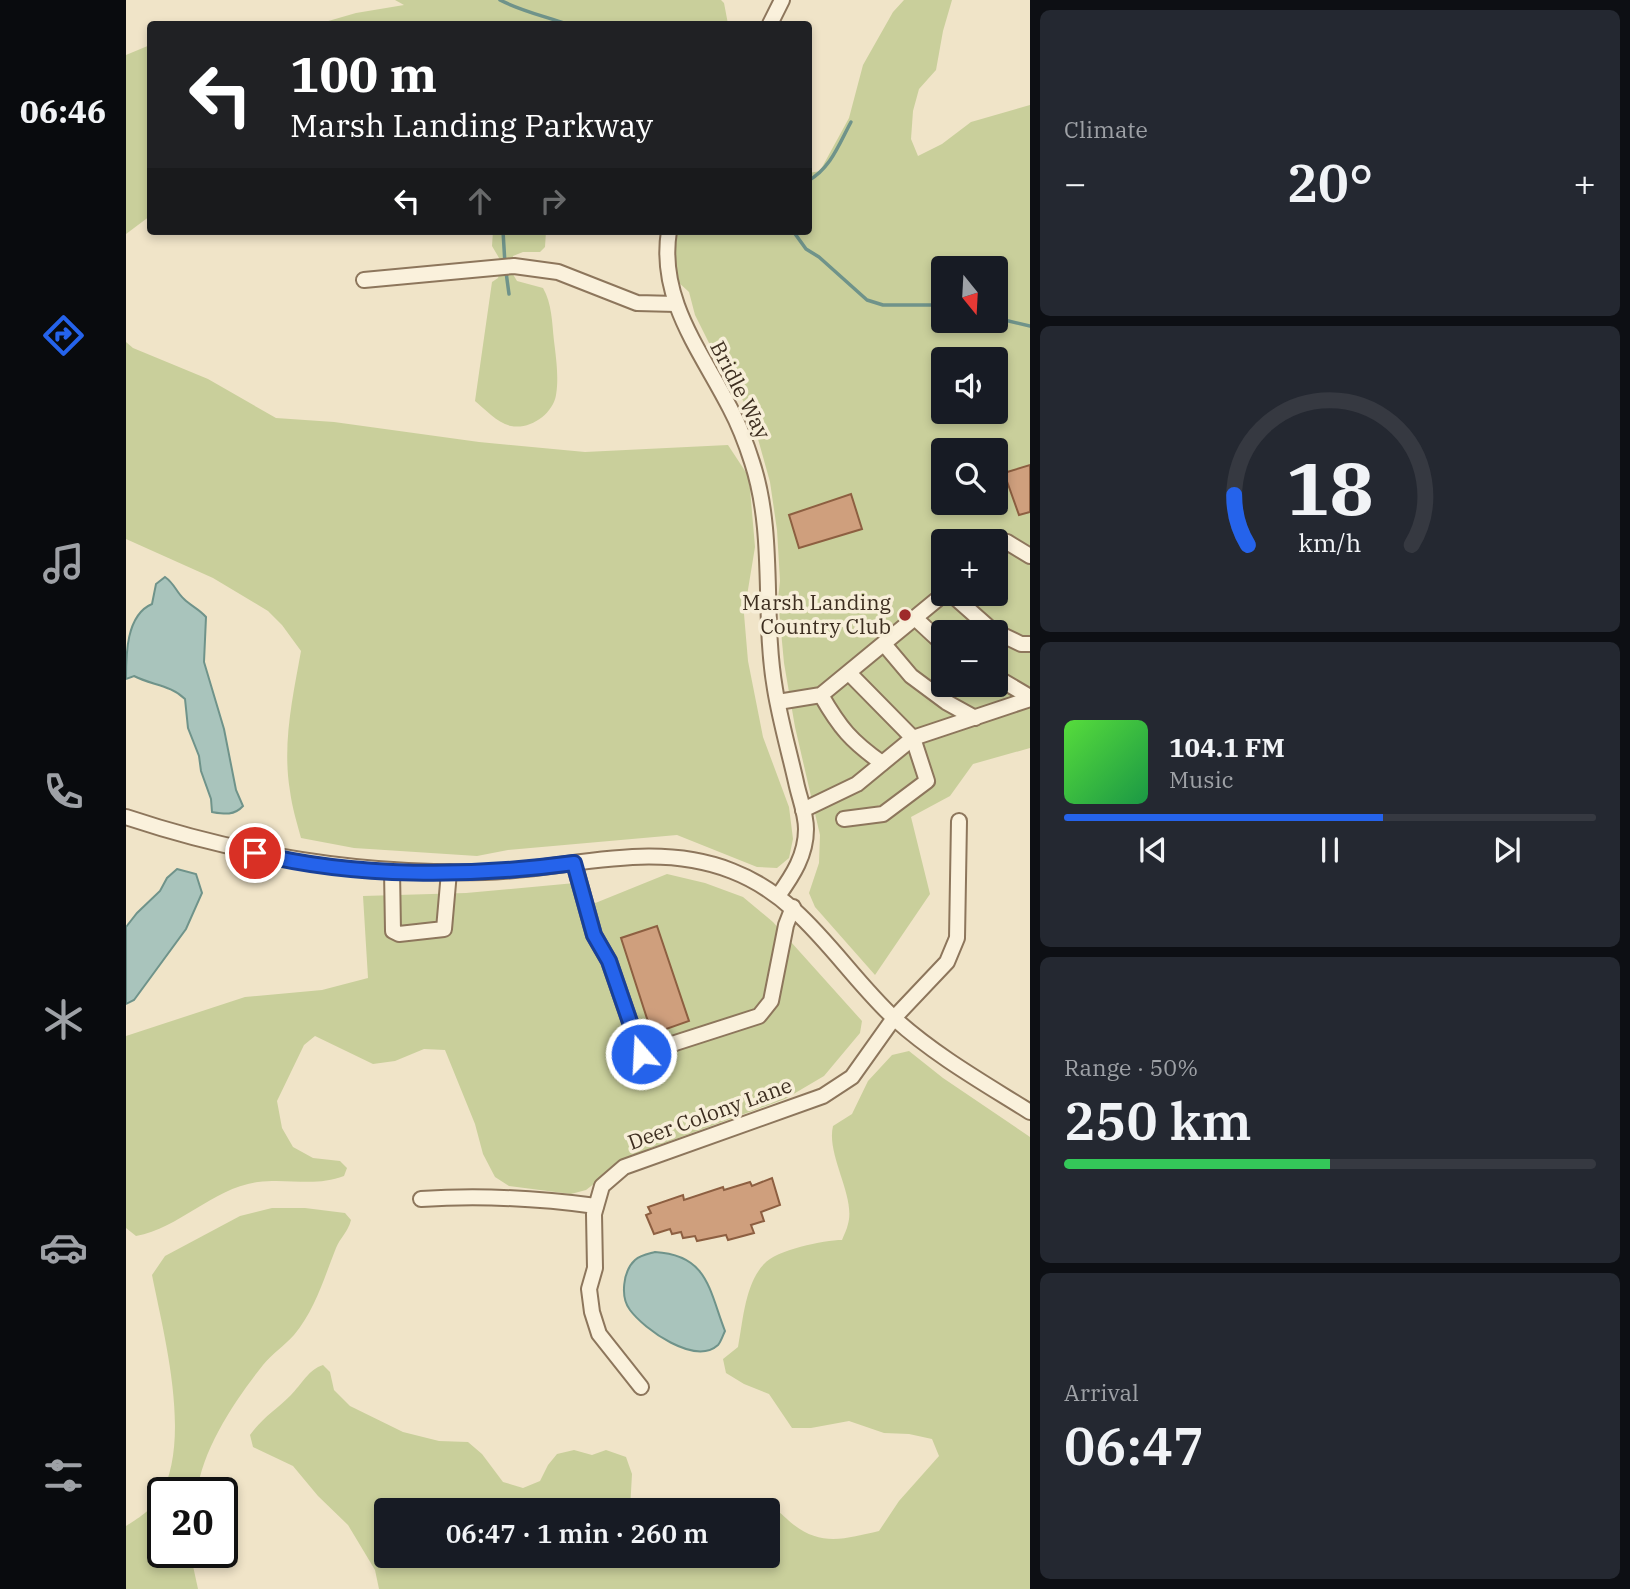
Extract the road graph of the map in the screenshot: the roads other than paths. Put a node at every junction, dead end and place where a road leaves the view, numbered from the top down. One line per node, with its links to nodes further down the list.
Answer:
1 (782, 0): 2 (street)
2 (772, 21)
3 (669, 235): 5 (street, Bridle Way)
4 (364, 280): 5 (street)
5 (676, 304): 20 (street, Bridle Way)
6 (1008, 543): 7 (street)
7 (1030, 556)
8 (931, 606): 10 (street)
9 (964, 606): 11 (street)
10 (915, 618): 12 (street); 14 (street)
11 (981, 620)
12 (931, 633)
13 (1008, 638): 15 (street)
14 (884, 644): 16 (street); 21 (street)
15 (1030, 644)
16 (849, 673): 18 (street); 22 (street)
17 (1008, 684): 19 (street)
18 (821, 695): 20 (street); 23 (street)
19 (1030, 698): 21 (street)
20 (778, 702): 24 (street, Bridle Way)
21 (975, 718): 22 (street)
22 (913, 738): 23 (street); 26 (street)
23 (882, 763): 24 (street)
24 (803, 810): 31 (street, Bridle Way)
25 (126, 817): 29 (street)
26 (844, 819)
27 (959, 821): 33 (street, Deer Colony Lane)
28 (574, 863): 30 (street); 31 (street); 32 (street)
29 (392, 870): 30 (street); 30 (street)
30 (449, 872)
31 (778, 896): 32 (street)
32 (793, 907): 33 (street)
33 (894, 1018): 34 (street); 36 (street, Deer Colony Lane)
34 (1030, 1112)
35 (421, 1199): 36 (street)
36 (596, 1206): 37 (street, Deer Colony Lane)
37 (641, 1387)

